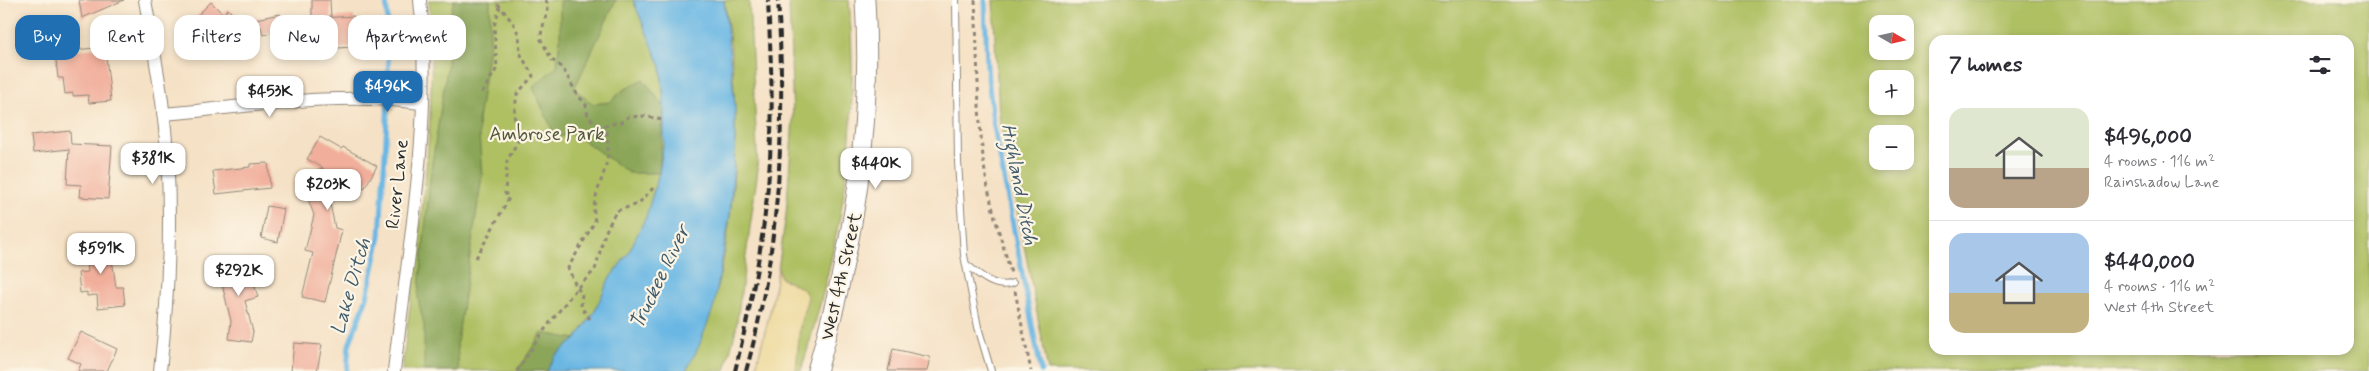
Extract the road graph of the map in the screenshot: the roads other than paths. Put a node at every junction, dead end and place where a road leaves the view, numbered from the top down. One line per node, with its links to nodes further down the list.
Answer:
1 (144, 0): 6 (street)
2 (420, 0): 5 (street, River Lane)
3 (865, 0): 11 (main road, West 4th Street)
4 (956, 0): 7 (lane)
5 (421, 103): 6 (street); 10 (street, River Lane)
6 (163, 114): 9 (street)
7 (966, 264): 8 (lane); 12 (lane)
8 (1013, 283)
9 (160, 371)
10 (394, 371)
11 (817, 371)
12 (991, 371)

